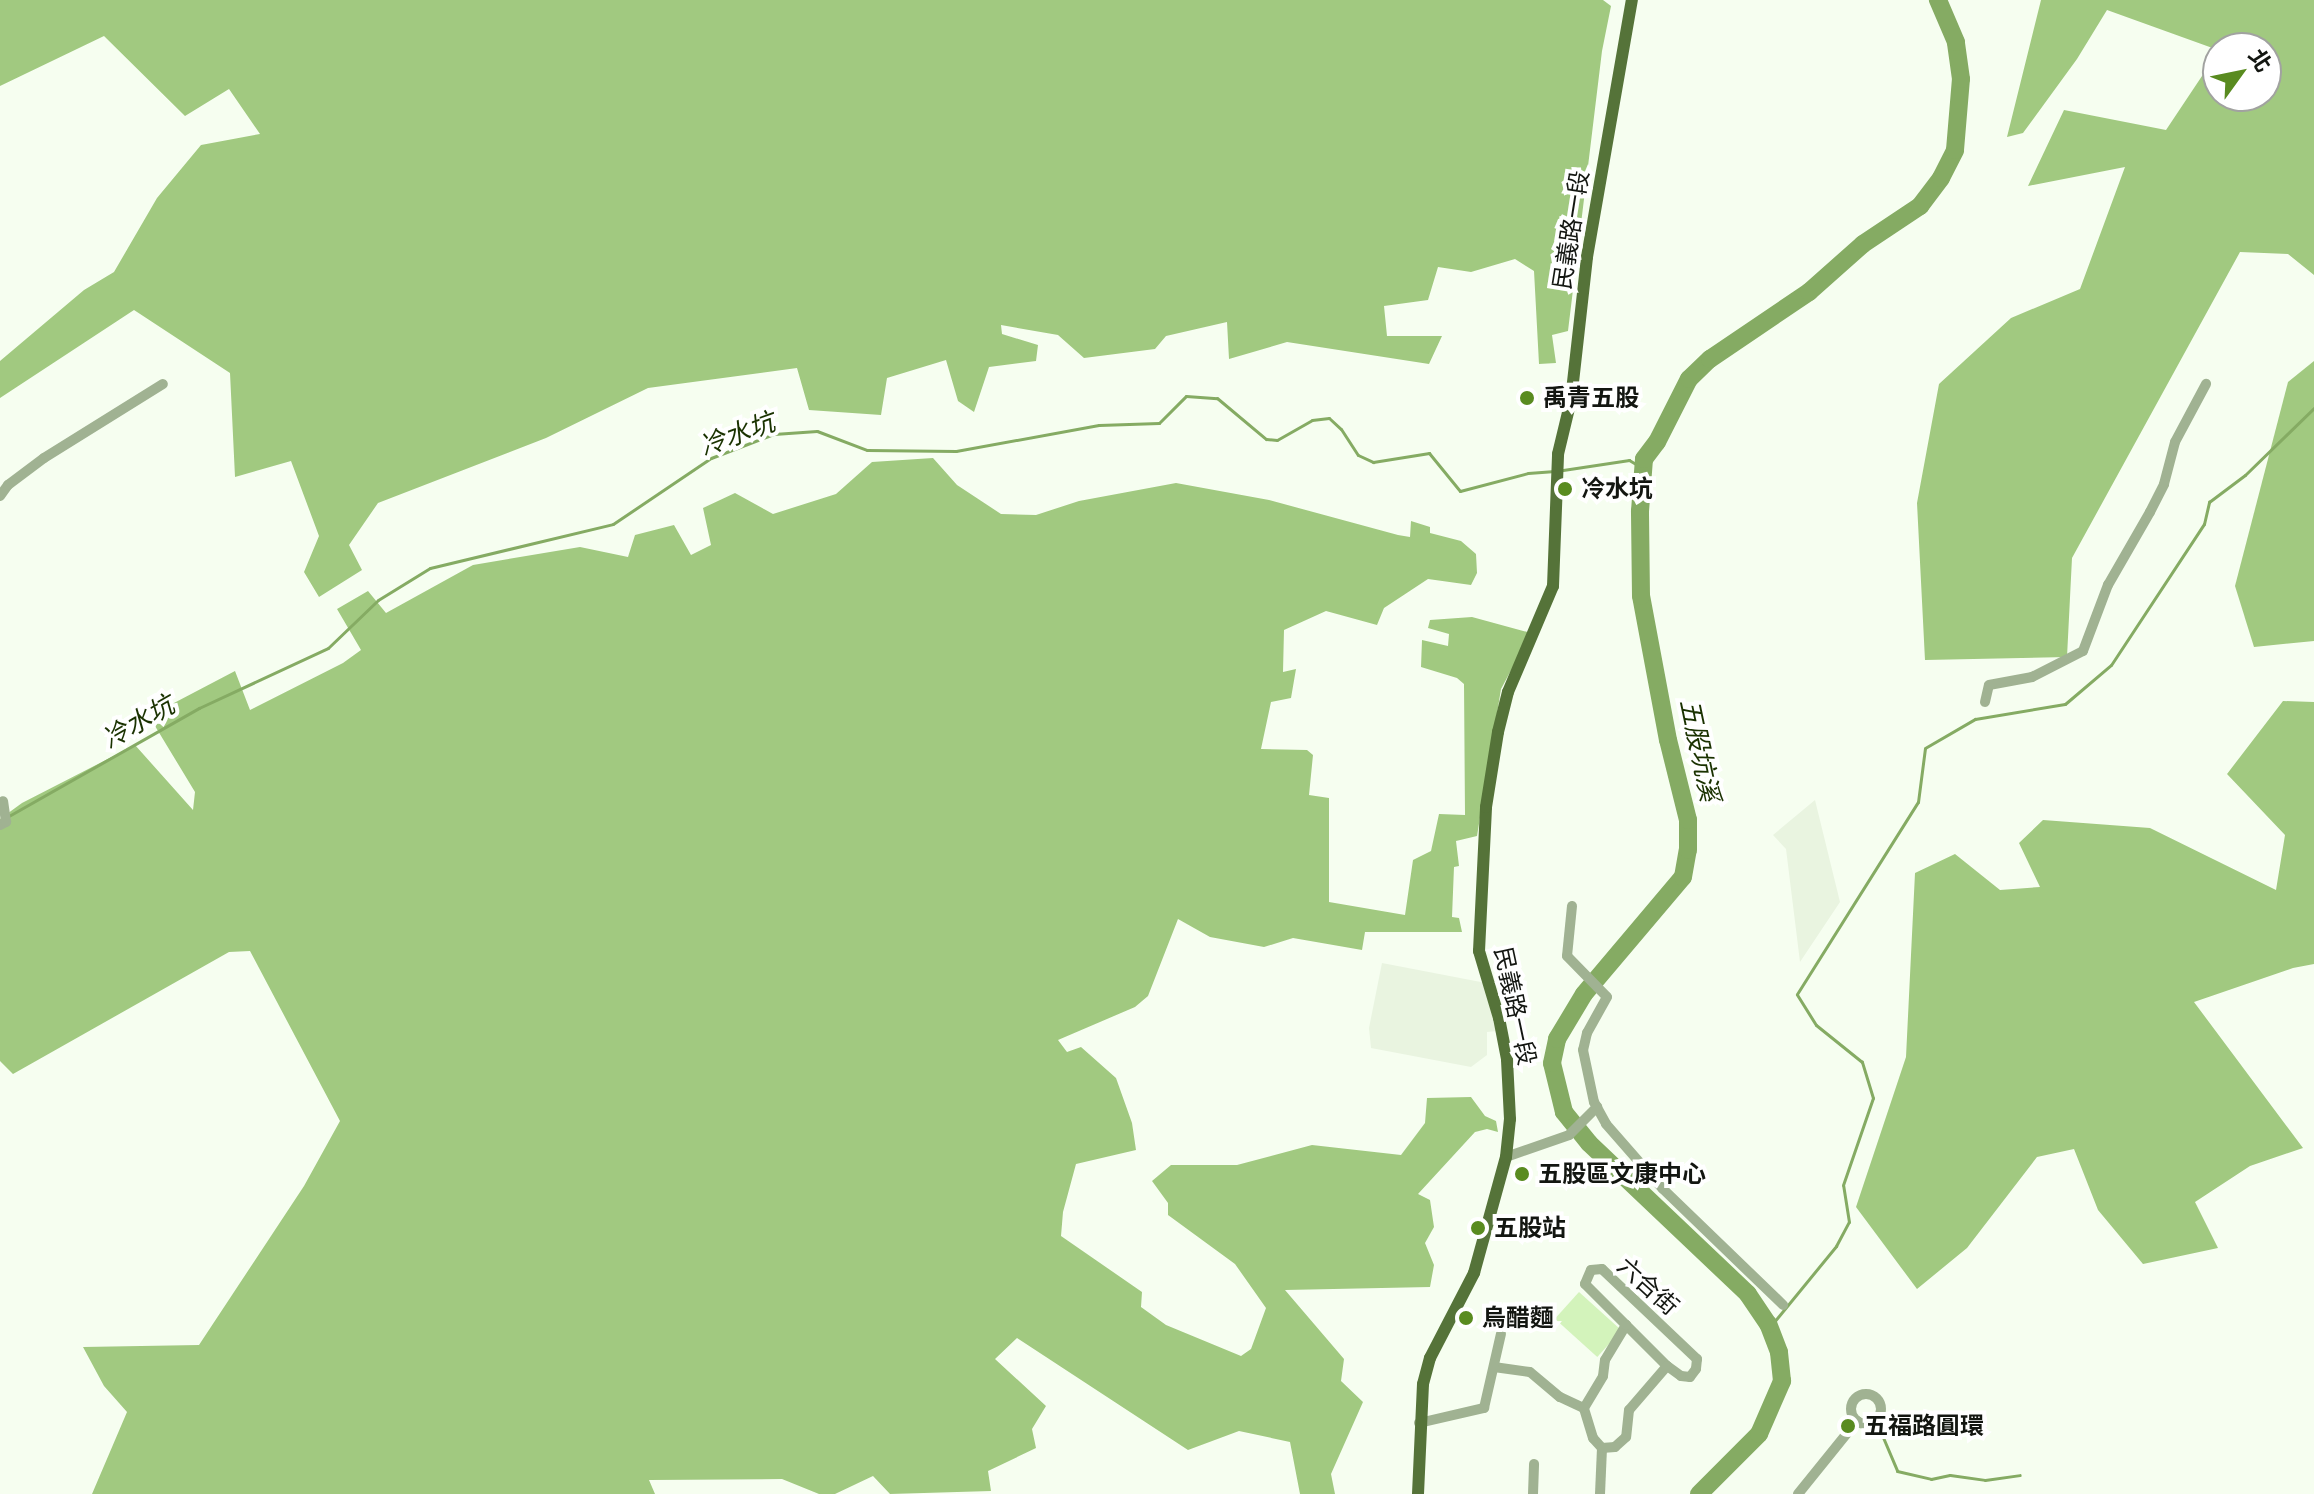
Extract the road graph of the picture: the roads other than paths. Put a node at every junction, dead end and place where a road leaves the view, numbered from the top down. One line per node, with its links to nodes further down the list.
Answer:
1 (1632, 0): 10 (main road, 民義路一段)
2 (163, 384): 4 (street)
3 (2206, 384): 5 (street)
4 (0, 496)
5 (1985, 702)
6 (3, 801): 7 (street)
7 (4, 820)
8 (1572, 906): 9 (street)
9 (1595, 1110): 10 (street); 11 (street)
10 (1506, 1157): 18 (main road, 民義路一段)
11 (1783, 1305)
12 (1626, 1325): 14 (street, 六合街); 14 (street, 六合街); 16 (street, 六合街)
13 (1501, 1334): 15 (street)
14 (1667, 1366): 19 (street)
15 (1494, 1367): 16 (street); 18 (street)
16 (1584, 1408): 19 (street)
17 (1857, 1421): 24 (street)
18 (1419, 1423): 21 (main road, 民義路一段)
19 (1602, 1448): 23 (street)
20 (1534, 1464): 22 (street)
21 (1418, 1494)
22 (1533, 1494)
23 (1600, 1494)
24 (1798, 1494)

